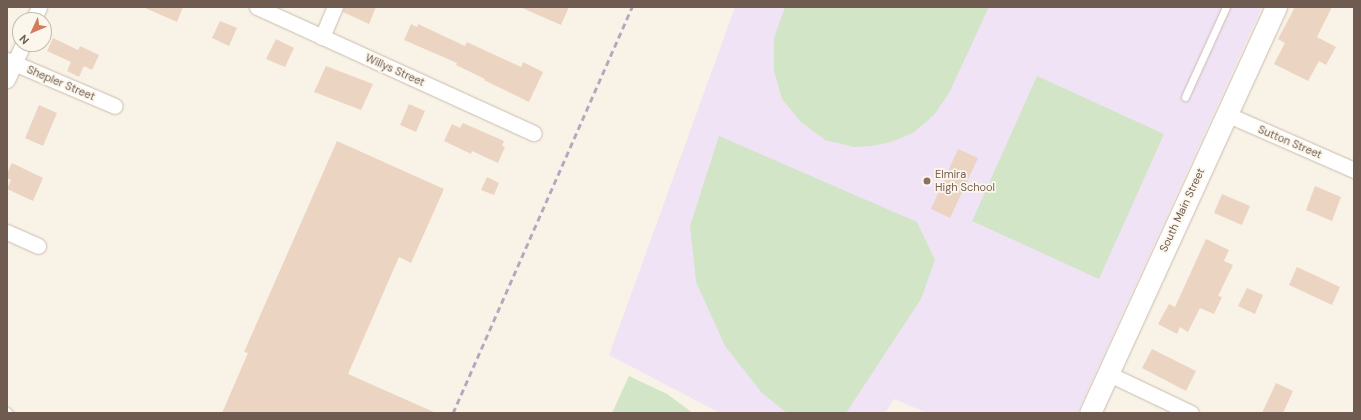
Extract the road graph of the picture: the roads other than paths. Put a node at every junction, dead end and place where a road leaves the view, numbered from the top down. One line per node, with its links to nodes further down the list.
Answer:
1 (257, 7): 5 (street, Willys Street)
2 (335, 7): 5 (street)
3 (1226, 7): 9 (lane)
4 (1276, 7): 11 (street, South Main Street)
5 (322, 37): 12 (street, Willys Street)
6 (18, 52): 7 (street)
7 (11, 62): 8 (street); 10 (street, Shepler Street)
8 (7, 80)
9 (1185, 97)
10 (115, 106)
11 (1226, 114): 13 (street, Sutton Street); 16 (street, South Main Street)
12 (534, 133)
13 (1354, 170)
14 (7, 232): 15 (street)
15 (38, 246)
16 (1107, 373): 17 (street, South Main Street); 18 (street)
17 (1090, 413)
18 (1191, 413)

